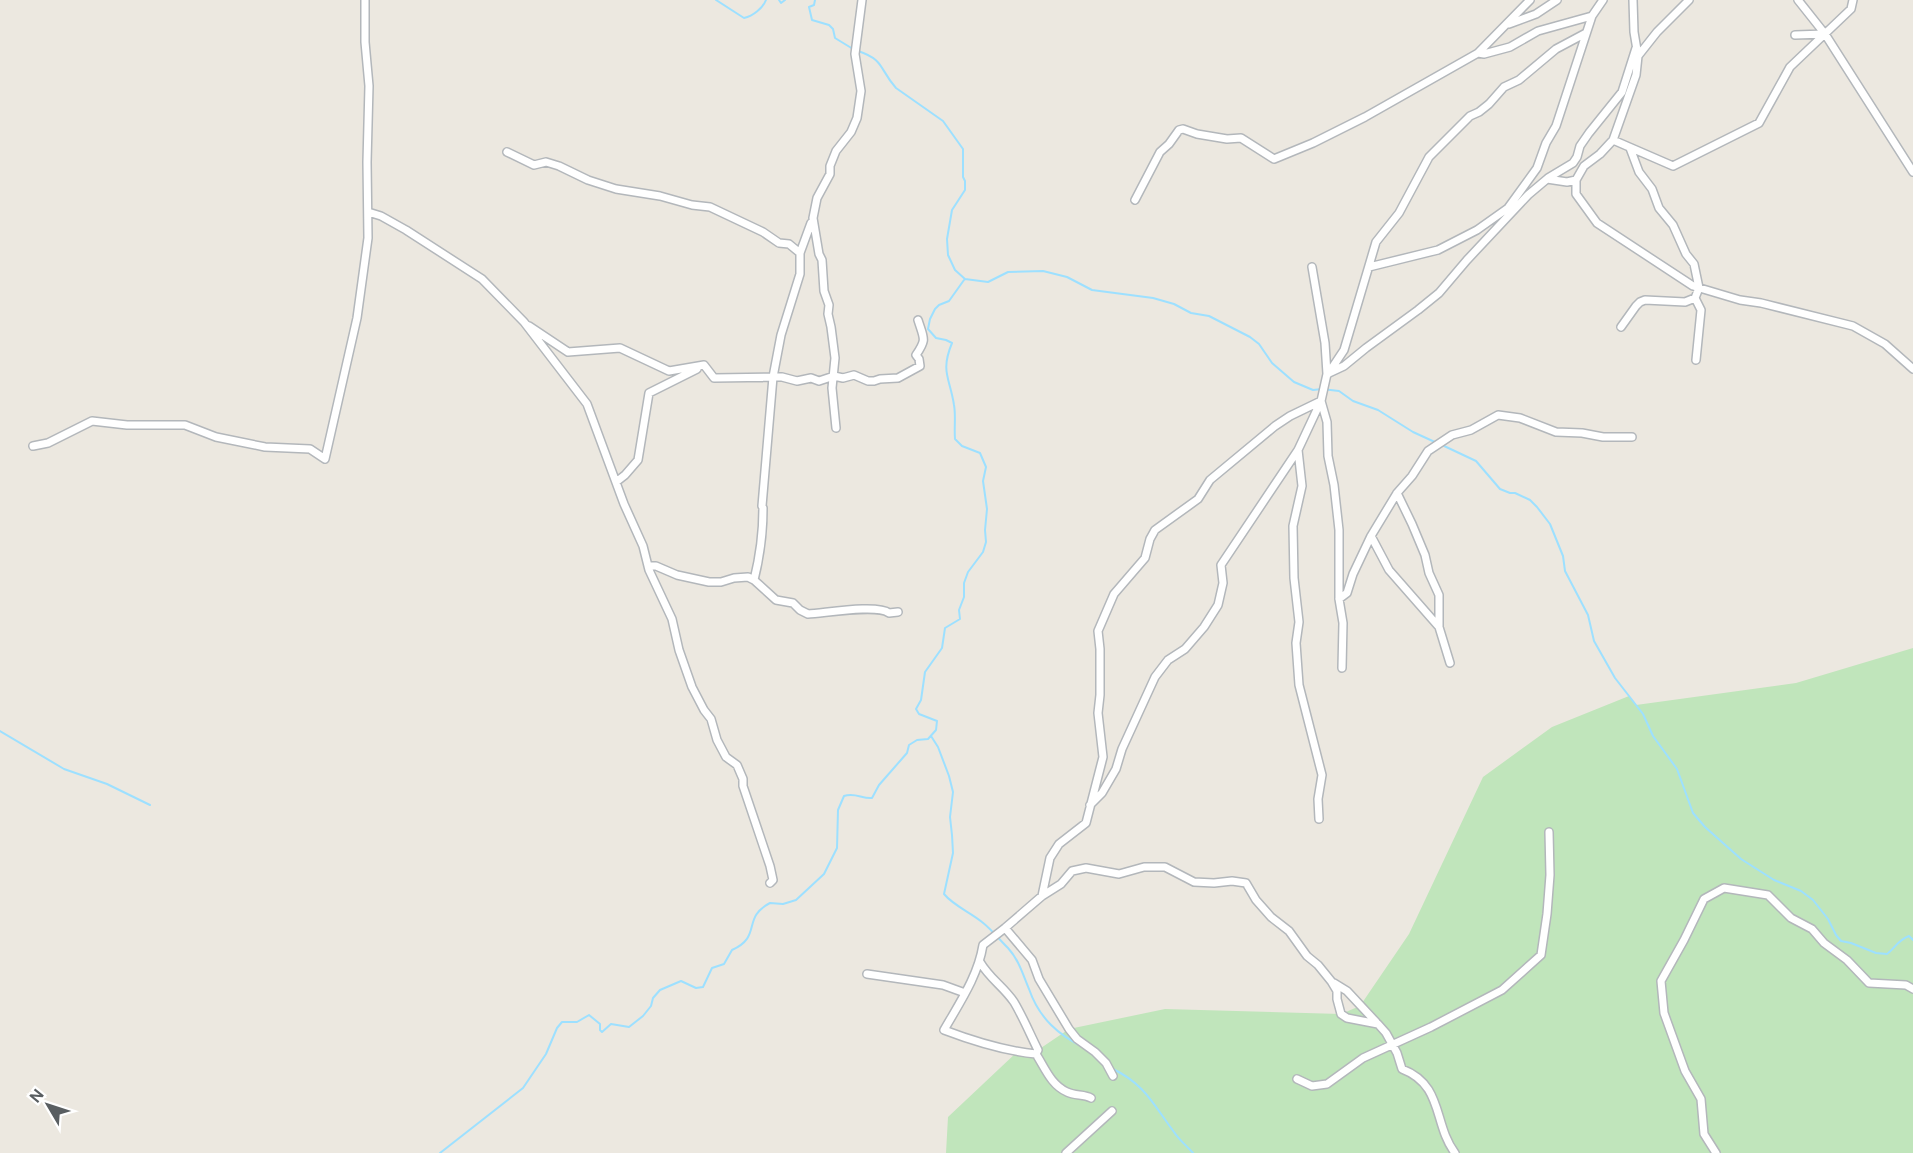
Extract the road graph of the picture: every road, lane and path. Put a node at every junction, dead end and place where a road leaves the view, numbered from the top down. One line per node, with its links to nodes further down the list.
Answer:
1 (365, 0): 24 (street)
2 (862, 0): 25 (street)
3 (1530, 0): 11 (street)
4 (1557, 0): 11 (street)
5 (1603, 0): 10 (street)
6 (1633, 0): 15 (street)
7 (1689, 0): 15 (street)
8 (1798, 0): 13 (street)
9 (1853, 0): 13 (street)
10 (1592, 16): 12 (street); 16 (street)
11 (1508, 24): 16 (street)
12 (1586, 33): 28 (street); 28 (street)
13 (1825, 34): 14 (street); 18 (street); 20 (street)
14 (1795, 35)
15 (1637, 52): 17 (street); 21 (street)
16 (1478, 53): 23 (street)
17 (1613, 140): 18 (street); 22 (street)
18 (1630, 147): 29 (street)
19 (507, 152): 26 (street)
20 (1913, 172)
21 (1547, 179): 22 (street); 37 (street)
22 (1576, 180): 29 (street)
23 (1135, 200)
24 (368, 212): 32 (street); 43 (street)
25 (813, 218): 26 (street); 38 (street)
26 (800, 253): 39 (street)
27 (1312, 267): 37 (street)
28 (1369, 267): 37 (street)
29 (1699, 288): 30 (street); 36 (street)
30 (1695, 298): 33 (street); 34 (street)
31 (918, 320): 38 (street)
32 (524, 322): 35 (street); 45 (street)
33 (1621, 327)
34 (1696, 360)
35 (704, 365): 39 (street); 45 (street)
36 (1913, 369)
37 (1327, 374): 40 (street)
38 (834, 376): 39 (street); 41 (street)
39 (773, 377): 49 (street)
40 (1321, 401): 44 (street); 50 (street); 55 (street)
41 (836, 428)
42 (1632, 437): 46 (street)
43 (33, 446)
44 (1298, 450): 55 (street); 56 (street)
45 (616, 482): 48 (street)
46 (1397, 493): 47 (street); 52 (street)
47 (1371, 536): 50 (street); 52 (street)
48 (648, 566): 49 (street); 58 (street)
49 (754, 580): 51 (street)
50 (1339, 600): 54 (street)
51 (898, 612)
52 (1439, 627): 53 (street)
53 (1450, 663)
54 (1342, 668)
55 (1090, 805): 59 (street)
56 (1319, 819)
57 (1549, 832): 67 (street)
58 (770, 883)
59 (1042, 896): 60 (street); 63 (street)
60 (1005, 928): 61 (street); 69 (street)
61 (981, 962): 65 (street); 68 (street)
62 (867, 974): 65 (street)
63 (1331, 981): 66 (street); 66 (street)
64 (1913, 989): 75 (street)
65 (965, 993): 68 (street)
66 (1378, 1023): 67 (street)
67 (1392, 1044): 70 (street); 74 (street)
68 (1036, 1054): 71 (street)
69 (1113, 1076)
70 (1297, 1079)
71 (1092, 1098)
72 (1112, 1111): 73 (street)
73 (1066, 1153)
74 (1455, 1153)
75 (1716, 1153)

